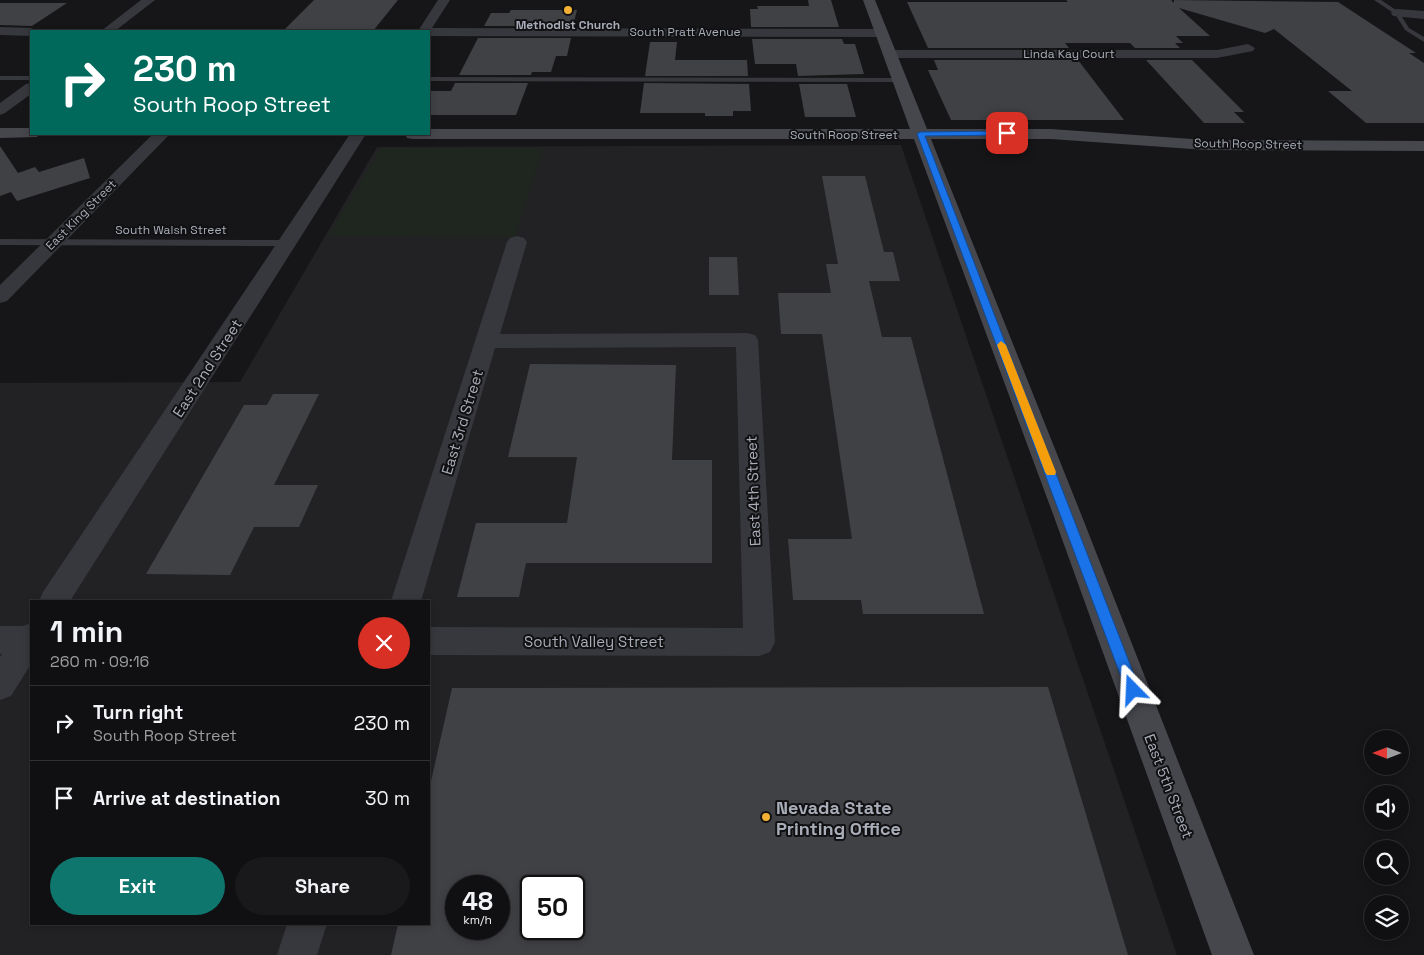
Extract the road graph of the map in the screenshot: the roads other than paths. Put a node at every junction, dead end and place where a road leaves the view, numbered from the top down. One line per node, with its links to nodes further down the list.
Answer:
1 (149, 0): 7 (street)
2 (444, 0): 8 (street)
3 (869, 0): 12 (main road, East 5th Street)
4 (1377, 0): 5 (lane)
5 (1397, 13): 6 (street); 13 (lane)
6 (1424, 15)
7 (108, 30)
8 (425, 30)
9 (0, 31): 10 (street)
10 (30, 32)
11 (430, 32): 12 (street, South Pratt Avenue)
12 (882, 32): 15 (main road, East 5th Street)
13 (1424, 40)
14 (1248, 48): 15 (street, Linda Kay Court)
15 (890, 54): 19 (main road, East 5th Street)
16 (0, 78): 17 (lane)
17 (30, 78)
18 (430, 79): 19 (lane)
19 (900, 80): 25 (main road, East 5th Street)
20 (30, 88): 21 (street)
21 (0, 110)
22 (0, 133): 23 (main road)
23 (30, 133)
24 (430, 134): 25 (main road, South Roop Street)
25 (920, 134): 28 (main road, South Roop Street); 43 (main road, East 5th Street)
26 (161, 135): 31 (street, East King Street)
27 (357, 135): 32 (street, East 2nd Street)
28 (1424, 146)
29 (0, 242): 31 (lane, South Walsh Street)
30 (517, 242): 34 (street, East 3rd Street)
31 (54, 243): 32 (lane, South Walsh Street); 33 (street, East King Street)
32 (288, 243): 35 (street, East 2nd Street)
33 (0, 296)
34 (487, 341): 36 (street, East 3rd Street); 39 (street, East 4th Street)
35 (55, 600)
36 (406, 600)
37 (23, 639): 40 (street)
38 (430, 641): 39 (street, South Valley Street)
39 (759, 642)
40 (0, 685)
41 (307, 925): 42 (street)
42 (297, 955)
43 (1233, 955)

